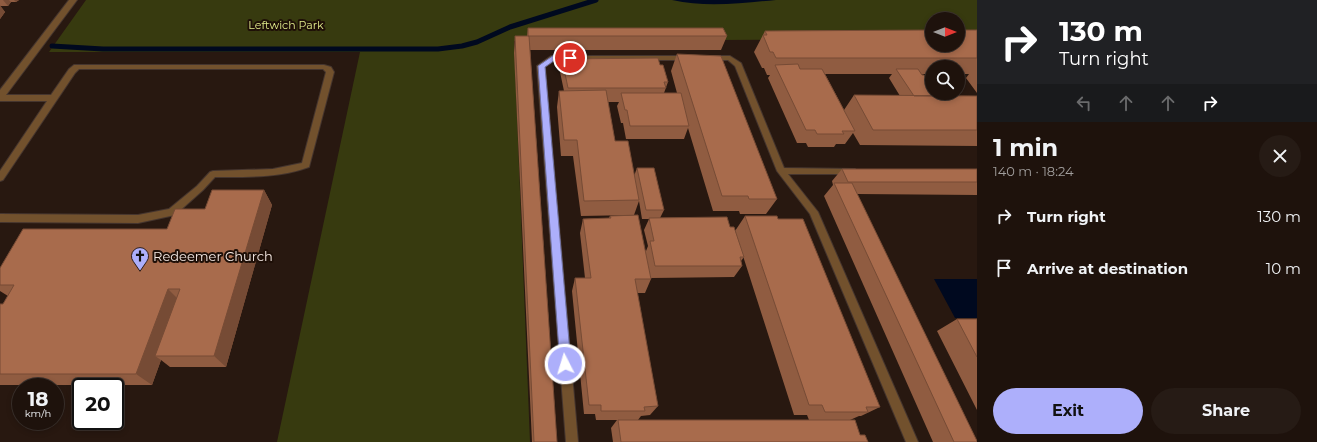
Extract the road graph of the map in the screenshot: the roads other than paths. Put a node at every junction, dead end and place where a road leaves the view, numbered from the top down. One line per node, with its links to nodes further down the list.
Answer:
1 (73, 0): 2 (street)
2 (0, 98): 3 (lane)
3 (53, 98): 6 (lane); 7 (lane)
4 (781, 171): 5 (lane); 8 (lane); 9 (lane)
5 (860, 171)
6 (0, 178)
7 (0, 218)
8 (572, 442)
9 (912, 442)

